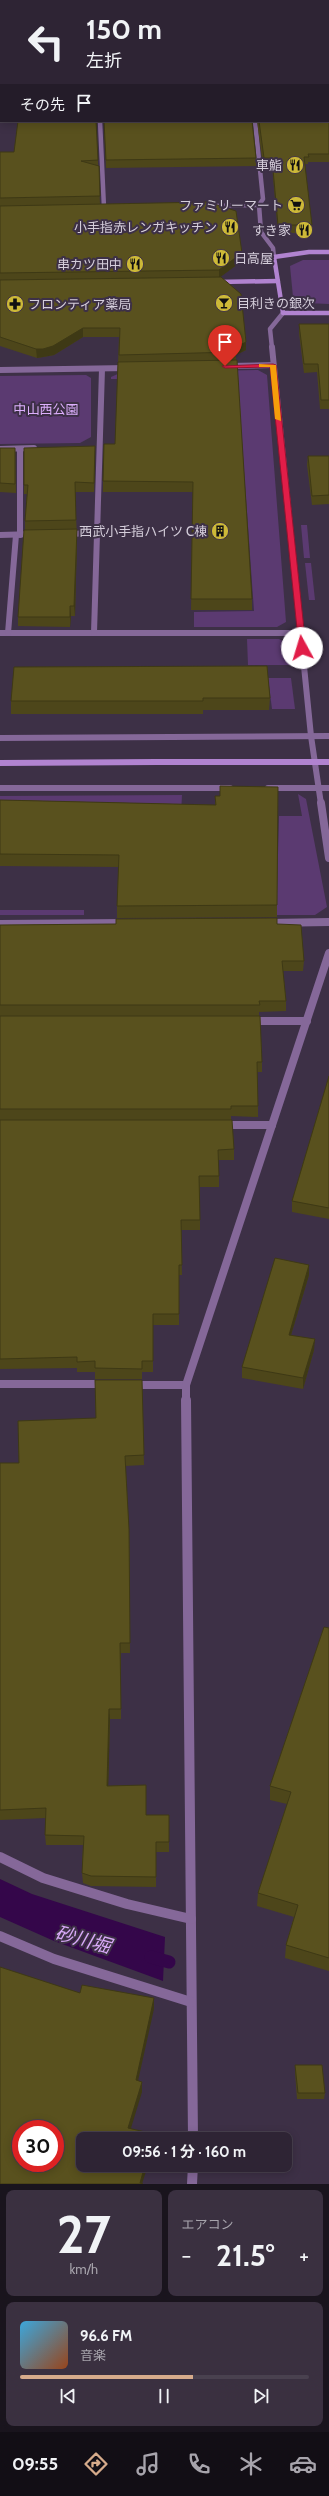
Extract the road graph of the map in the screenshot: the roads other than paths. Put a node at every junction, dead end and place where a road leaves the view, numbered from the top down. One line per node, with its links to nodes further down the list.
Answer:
1 (100, 122): 6 (street)
2 (255, 122): 3 (street)
3 (259, 205): 4 (street); 9 (street)
4 (205, 206)
5 (97, 208): 6 (street)
6 (104, 208): 7 (street)
7 (112, 208)
8 (329, 252): 9 (street)
9 (274, 257): 10 (street)
10 (278, 281): 11 (street); 12 (street)
11 (211, 282)
12 (283, 313): 13 (street); 14 (street)
13 (329, 313)
14 (273, 365): 15 (street); 32 (street)
15 (217, 366)
16 (133, 368): 17 (street)
17 (102, 369): 18 (street); 21 (street)
18 (0, 370)
19 (43, 448): 23 (street)
20 (94, 448): 21 (street)
21 (101, 448): 24 (street)
22 (0, 449): 23 (street)
23 (20, 449): 27 (street)
24 (98, 533): 26 (street); 31 (street)
25 (42, 534): 27 (street)
26 (56, 534)
27 (18, 535): 28 (street); 30 (street)
28 (0, 536)
29 (0, 633): 30 (street)
30 (8, 633): 31 (street)
31 (94, 633): 32 (street)
32 (301, 633): 33 (street)
33 (311, 736): 34 (street); 35 (street); 41 (street)
34 (329, 736)
35 (0, 738)
36 (329, 762): 37 (street, bridge)
37 (0, 763)
38 (0, 788): 39 (street)
39 (238, 788)
40 (262, 788): 41 (street)
41 (318, 788): 42 (street); 43 (street)
42 (329, 788)
43 (329, 858)
44 (329, 922): 46 (street)
45 (133, 923): 47 (street)
46 (258, 923)
47 (0, 924)
48 (329, 954): 50 (street)
49 (244, 1021): 50 (street)
50 (307, 1021): 52 (street)
51 (210, 1125): 52 (street)
52 (272, 1125): 54 (street)
53 (0, 1384): 54 (street)
54 (186, 1385): 56 (street)
55 (0, 1857): 56 (street)
56 (191, 1919): 58 (street)
57 (0, 1936): 58 (street)
58 (191, 2002): 59 (street)
59 (193, 2132)
60 (193, 2172): 61 (street)
61 (192, 2184)

